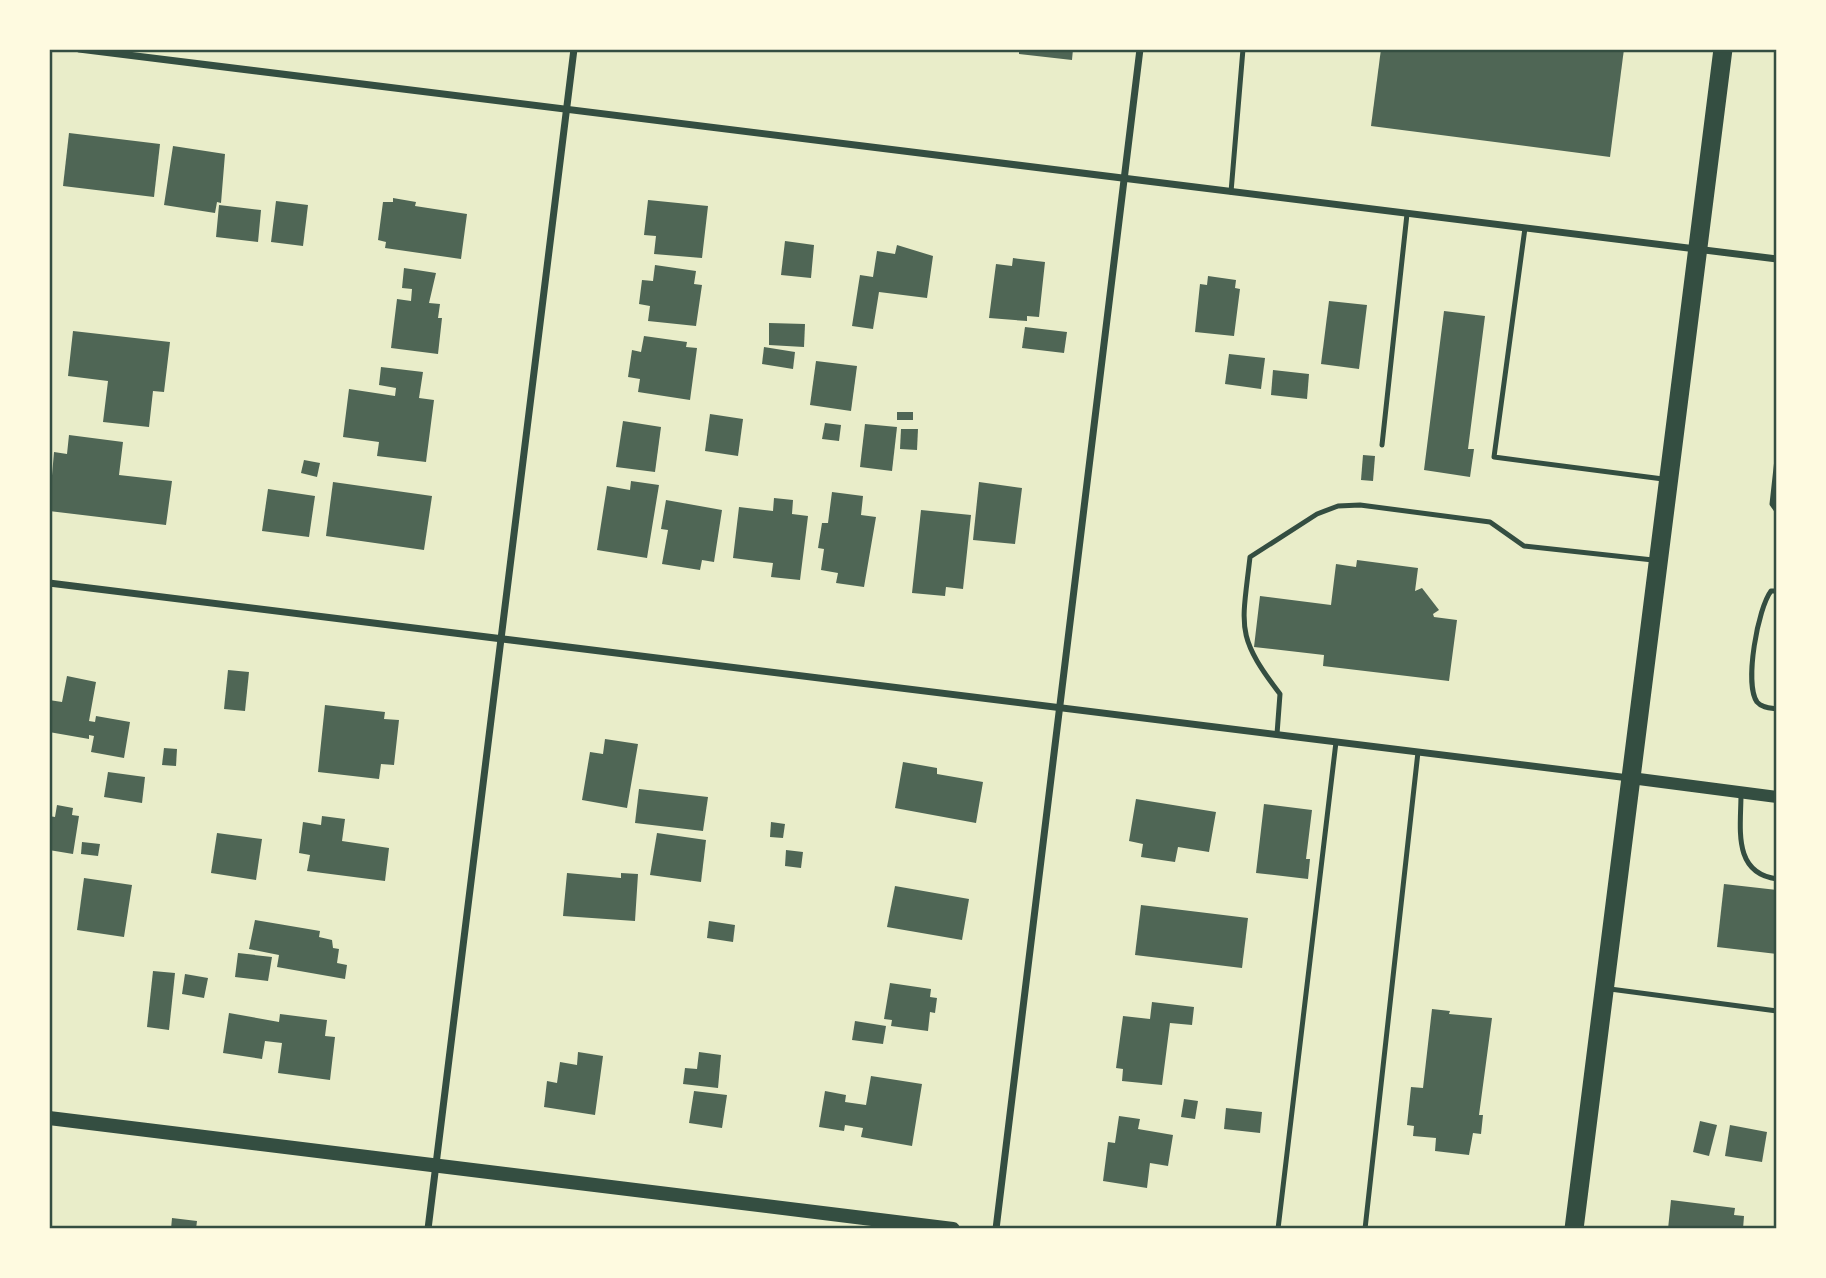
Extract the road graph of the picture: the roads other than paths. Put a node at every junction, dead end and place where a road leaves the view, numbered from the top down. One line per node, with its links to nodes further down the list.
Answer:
1 (79, 49): 6 (street)
2 (574, 49): 6 (street)
3 (1140, 49): 7 (street)
4 (1243, 49): 8 (lane)
5 (1723, 49): 11 (highway)
6 (566, 110): 7 (street); 20 (street)
7 (1124, 180): 8 (street); 21 (street)
8 (1231, 193): 9 (street)
9 (1407, 214): 10 (street); 13 (lane)
10 (1525, 228): 11 (street); 15 (lane)
11 (1699, 249): 12 (street); 15 (highway)
12 (1777, 259)
13 (1382, 446)
14 (1777, 459): 16 (lane)
15 (1670, 480): 17 (highway)
16 (1777, 511)
17 (1659, 561): 23 (lane); 26 (highway)
18 (49, 583): 20 (street)
19 (1777, 592): 22 (lane)
20 (499, 637): 21 (street); 33 (street)
21 (1060, 708): 23 (street); 36 (street)
22 (1777, 709)
23 (1277, 734): 24 (street)
24 (1336, 742): 25 (street); 37 (lane)
25 (1418, 752): 26 (street); 38 (lane)
26 (1631, 778): 27 (street); 30 (highway)
27 (1741, 792): 28 (street); 29 (lane)
28 (1777, 796)
29 (1777, 879)
30 (1604, 988): 31 (lane); 39 (highway)
31 (1777, 1011)
32 (49, 1118): 33 (main road)
33 (435, 1166): 34 (street); 35 (main road)
34 (428, 1229)
35 (953, 1229)
36 (996, 1229)
37 (1278, 1229)
38 (1366, 1229)
39 (1574, 1229)

